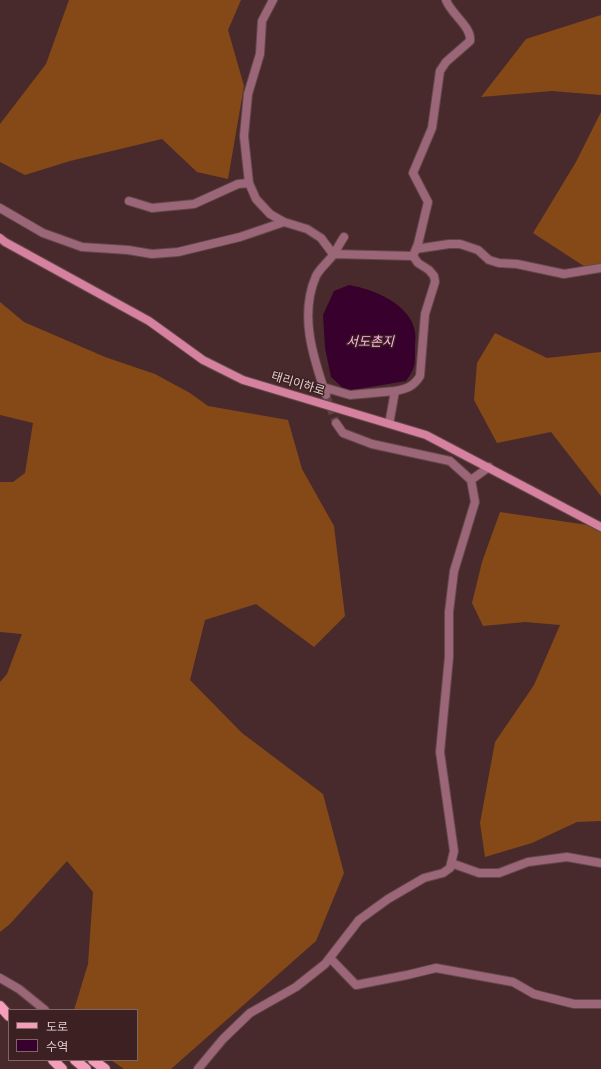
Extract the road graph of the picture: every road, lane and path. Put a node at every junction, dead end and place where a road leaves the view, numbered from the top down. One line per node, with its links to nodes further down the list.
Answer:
1 (272, 0): 3 (street)
2 (446, 0): 9 (street)
3 (249, 183): 4 (street); 6 (street)
4 (129, 201)
5 (0, 208): 6 (street)
6 (284, 222): 10 (street)
7 (344, 237): 10 (street)
8 (0, 238): 15 (main road, 태리이하로)
9 (414, 252): 10 (street); 11 (street); 12 (street)
10 (333, 254): 12 (street)
11 (601, 268)
12 (395, 391): 13 (street)
13 (390, 419)
14 (336, 423): 16 (street)
15 (489, 467): 16 (street); 17 (main road, 태리이하로)
16 (471, 480): 18 (street)
17 (601, 527)
18 (451, 863): 19 (street); 20 (street)
19 (601, 863)
20 (330, 958): 22 (street); 32 (street)
21 (0, 978): 24 (street)
22 (601, 1004)
23 (0, 1006): 25 (main road)
24 (44, 1009)
25 (8, 1015)
26 (54, 1061): 29 (main road)
27 (76, 1061): 30 (main road)
28 (95, 1061): 31 (main road)
29 (62, 1069)
30 (86, 1069)
31 (105, 1069)
32 (198, 1069)

